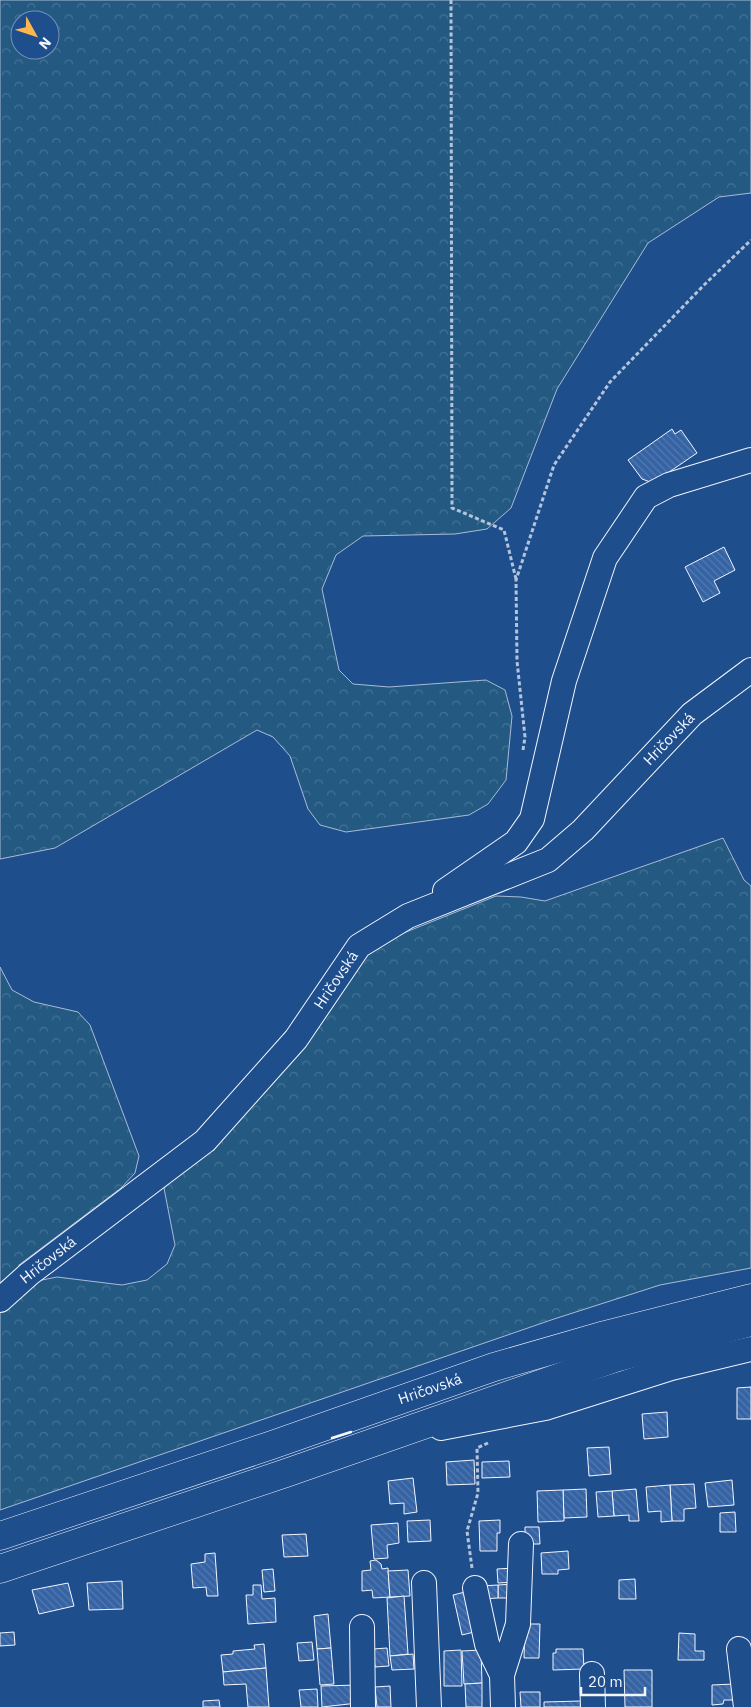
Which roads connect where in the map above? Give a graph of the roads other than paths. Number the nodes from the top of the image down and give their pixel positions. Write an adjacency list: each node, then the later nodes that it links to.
1 (751, 460): 3 (street)
2 (751, 670): 3 (street, Hričovská)
3 (408, 916): 5 (street, Hričovská)
4 (751, 1298): 9 (main road, Hričovská)
5 (0, 1300)
6 (751, 1322): 8 (main road, Hričovská)
7 (751, 1349): 8 (street, Hričovská)
8 (394, 1436): 11 (main road, Hričovská)
9 (0, 1536)
10 (521, 1544): 17 (street)
11 (0, 1569)
12 (424, 1583): 19 (street)
13 (475, 1588): 17 (street)
14 (362, 1627): 18 (street)
15 (739, 1649): 22 (street)
16 (592, 1674): 21 (street)
17 (502, 1675): 20 (street)
18 (363, 1707)
19 (429, 1707)
20 (503, 1707)
21 (593, 1707)
22 (746, 1707)

